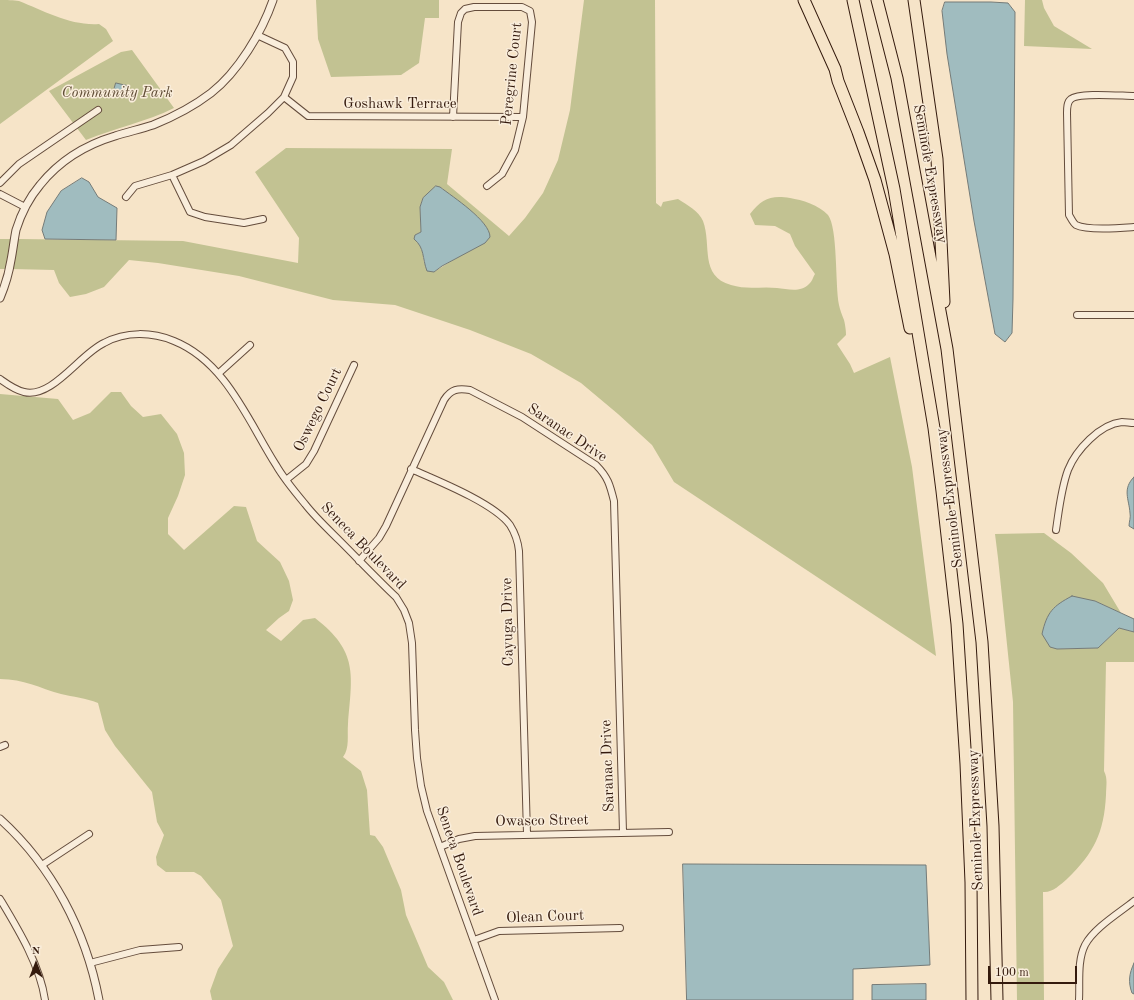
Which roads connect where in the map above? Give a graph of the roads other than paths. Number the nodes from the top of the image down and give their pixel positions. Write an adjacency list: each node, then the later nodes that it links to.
1 (273, 0): 7 (street)
2 (799, 0): 8 (highway)
3 (804, 0): 8 (highway)
4 (853, 0): 33 (highway, Seminole Expressway)
5 (877, 0): 26 (highway, Seminole Expressway)
6 (914, 0): 26 (highway)
7 (257, 35): 9 (street); 19 (street)
8 (838, 81): 33 (highway)
9 (284, 96): 12 (street, Goshawk Terrace); 14 (street)
10 (1134, 96): 21 (street)
11 (98, 110): 15 (street)
12 (453, 117): 13 (street, Goshawk Terrace); 13 (street, Peregrine Court)
13 (523, 118): 16 (street, Peregrine Court)
14 (172, 175): 18 (street); 20 (street)
15 (0, 183)
16 (487, 186)
17 (0, 194): 19 (street)
18 (126, 197)
19 (25, 207): 22 (street)
20 (263, 219)
21 (1134, 227)
22 (0, 298)
23 (1077, 315): 24 (street)
24 (1134, 315)
25 (250, 345): 28 (street)
26 (947, 349): 53 (highway, Seminole Expressway)
27 (354, 365): 32 (street, Oswego Court)
28 (218, 373): 29 (street, Seneca Boulevard); 32 (street, Seneca Boulevard)
29 (0, 379)
30 (1134, 423): 34 (street)
31 (411, 469): 35 (street, Saranac Drive); 37 (street, Saranac Drive); 40 (street, Cayuga Drive)
32 (286, 480): 35 (street, Seneca Boulevard)
33 (944, 513): 52 (highway, Seminole Expressway)
34 (1056, 530)
35 (359, 561): 41 (street, Seneca Boulevard)
36 (0, 819): 42 (street)
37 (623, 832): 38 (street, Owasco Street); 40 (street, Owasco Street)
38 (669, 832)
39 (89, 834): 42 (street)
40 (527, 834): 41 (street, Owasco Street)
41 (440, 847): 46 (street, Seneca Boulevard)
42 (42, 866): 48 (street)
43 (0, 898): 49 (street)
44 (1134, 901): 54 (street)
45 (620, 928): 46 (street, Olean Court)
46 (474, 940): 51 (street, Seneca Boulevard)
47 (179, 947): 48 (street)
48 (90, 963): 50 (street)
49 (45, 1000)
50 (98, 1000)
51 (495, 1000)
52 (972, 1000)
53 (997, 1000)
54 (1079, 1000)

